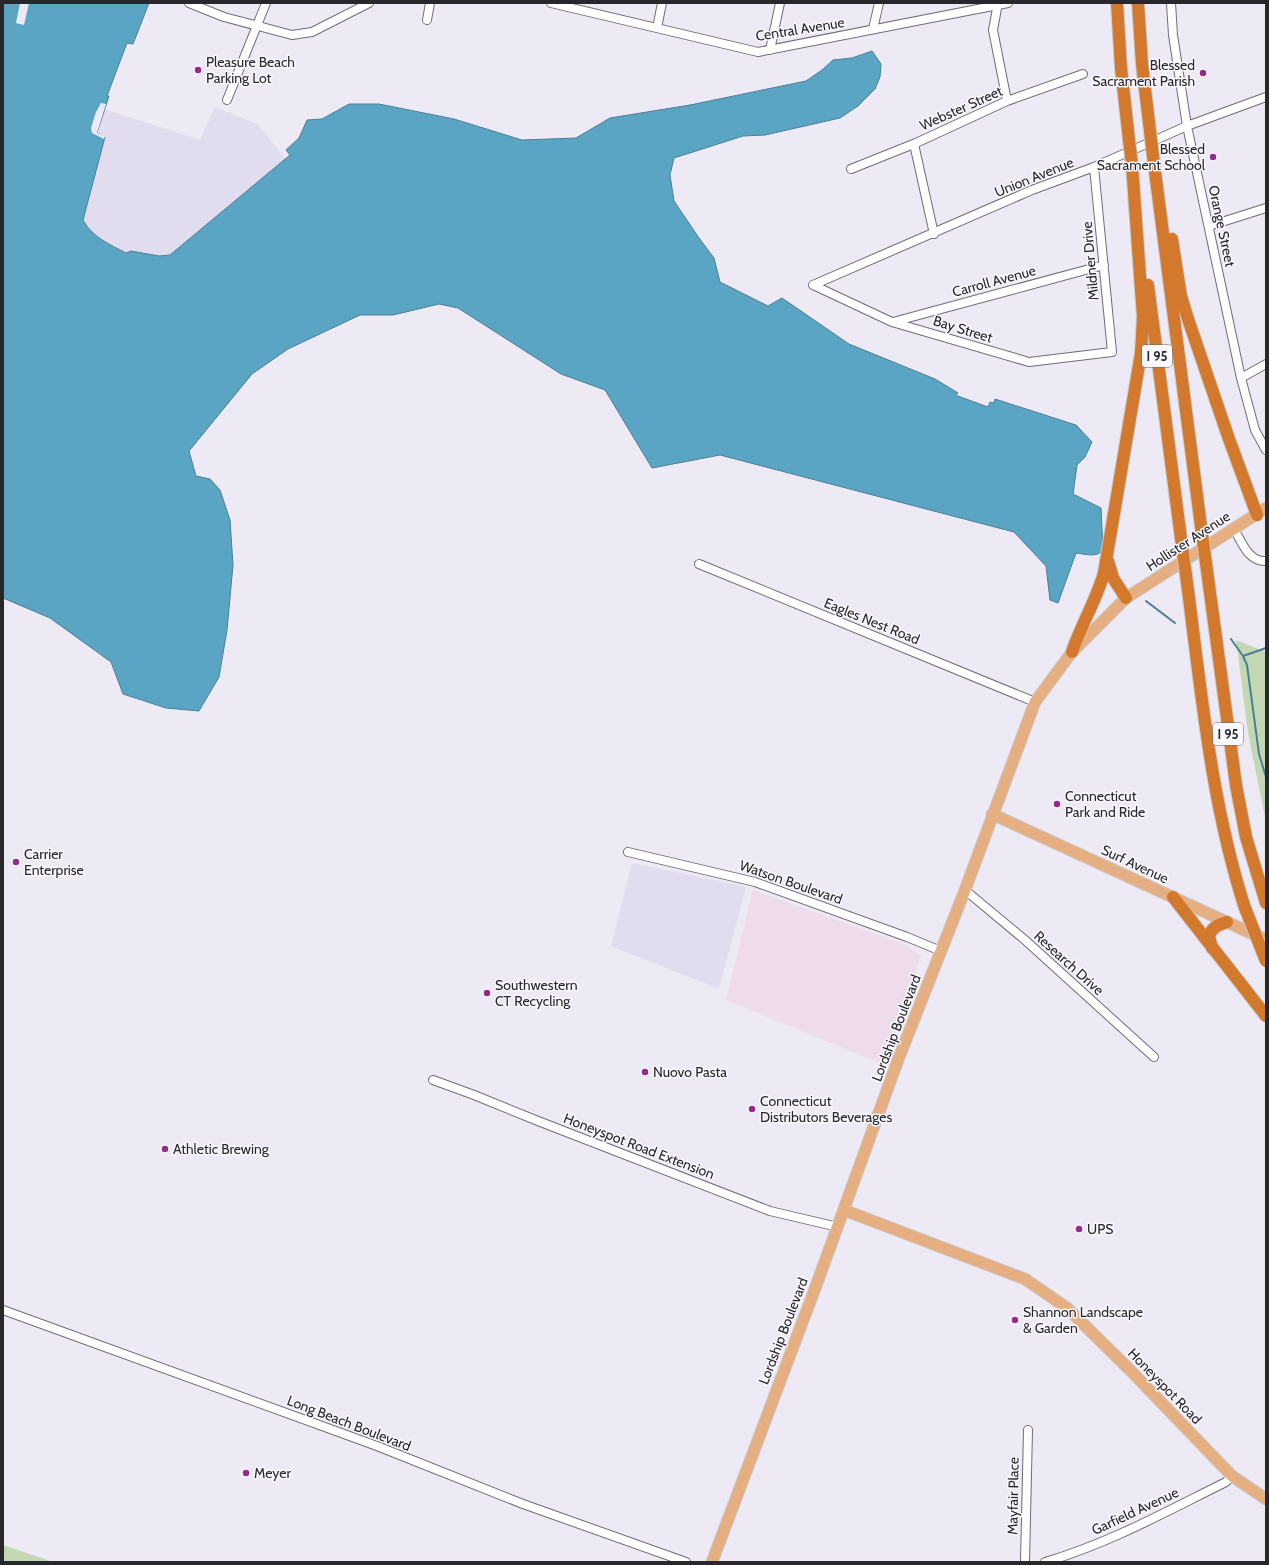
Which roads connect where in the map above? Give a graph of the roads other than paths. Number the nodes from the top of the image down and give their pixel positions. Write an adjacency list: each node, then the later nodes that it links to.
1 (189, 3): 16 (street)
2 (266, 3): 16 (street)
3 (369, 3): 16 (street)
4 (430, 3): 15 (street)
5 (551, 3): 14 (street, Central Avenue)
6 (662, 3): 17 (street)
7 (780, 3): 19 (street)
8 (879, 3): 18 (street)
9 (1008, 3): 11 (street, Central Avenue)
10 (1170, 3): 24 (street, Orange Street)
11 (998, 4): 18 (street, Central Avenue); 23 (street)
12 (1117, 4): 27 (highway, I 95, bridge)
13 (1138, 4): 26 (highway, I 95, bridge)
14 (585, 7): 17 (street, Central Avenue)
15 (427, 20)
16 (256, 25): 22 (street)
17 (657, 28): 19 (street, Central Avenue)
18 (873, 29): 19 (street, Central Avenue)
19 (770, 50)
20 (1082, 74): 23 (street, Webster Street)
21 (1266, 97): 24 (street, Union Avenue)
22 (227, 100)
23 (1007, 101): 25 (street, Webster Street)
24 (1187, 126): 28 (street, Union Avenue); 31 (street, Orange Street)
25 (914, 144): 29 (street, Webster Street); 32 (street)
26 (1153, 156): 40 (highway); 52 (highway, I 95, bridge)
27 (1132, 165): 42 (highway); 57 (highway, I 95, bridge)
28 (1094, 167): 32 (street, Union Avenue); 33 (street, Mildner Drive)
29 (851, 169)
30 (1266, 208): 31 (street)
31 (1209, 226): 38 (street, Orange Street)
32 (934, 234): 34 (street, Union Avenue)
33 (1104, 265): 35 (street, Carroll Avenue); 36 (street, Mildner Drive)
34 (814, 285): 35 (street, Bay Street)
35 (892, 322): 36 (street, Bay Street)
36 (1112, 352)
37 (1266, 364): 38 (street)
38 (1241, 378): 39 (street, Orange Street)
39 (1266, 450)
40 (1261, 512): 41 (main road, Hollister Avenue)
41 (1234, 529): 43 (street); 45 (main road, Hollister Avenue)
42 (1108, 556): 45 (highway); 46 (highway)
43 (1266, 561)
44 (699, 564): 47 (street, Eagles Nest Road)
45 (1126, 598): 46 (main road, Lordship Boulevard)
46 (1072, 652): 47 (main road, Lordship Boulevard)
47 (1035, 702): 48 (main road, Lordship Boulevard)
48 (992, 814): 50 (main road, Lordship Boulevard); 51 (main road, Surf Avenue)
49 (628, 852): 56 (street, Watson Boulevard)
50 (965, 890): 56 (main road, Lordship Boulevard); 59 (street, Research Drive)
51 (1173, 897): 53 (main road, Surf Avenue); 55 (highway)
52 (1266, 902)
53 (1227, 922): 54 (main road, Surf Avenue); 55 (highway)
54 (1266, 940)
55 (1213, 949): 58 (highway)
56 (941, 951): 61 (main road, Lordship Boulevard)
57 (1266, 962)
58 (1266, 1016)
59 (1154, 1057)
60 (433, 1080): 62 (street, Honeyspot Road Extension)
61 (844, 1210): 62 (main road, Lordship Boulevard); 65 (main road, Honeyspot Road)
62 (838, 1227): 68 (main road, Lordship Boulevard)
63 (3, 1310): 67 (street, Long Beach Boulevard)
64 (1028, 1430): 69 (street, Mayfair Place)
65 (1232, 1476): 66 (main road, Honeyspot Road); 70 (street, Garfield Avenue)
66 (1266, 1499)
67 (686, 1562)
68 (712, 1562)
69 (1025, 1562)
70 (1045, 1562)

